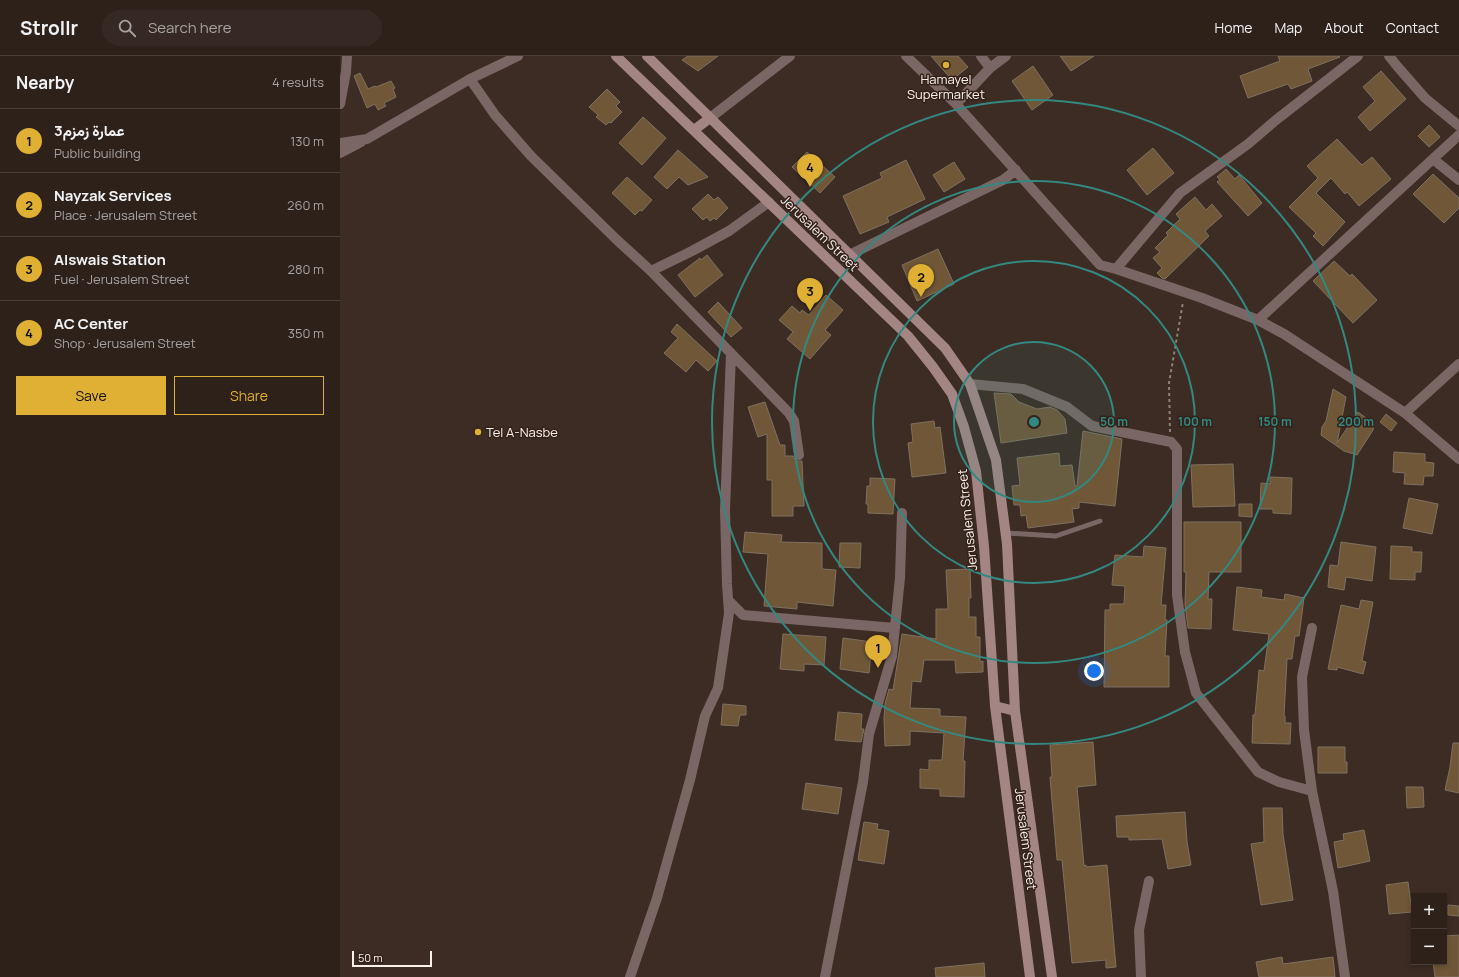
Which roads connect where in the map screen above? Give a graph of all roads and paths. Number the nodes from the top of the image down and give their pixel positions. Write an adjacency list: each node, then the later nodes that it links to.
1 (347, 56): 13 (street)
2 (518, 56): 12 (street)
3 (616, 56): 17 (main road, Jerusalem Street)
4 (647, 56): 15 (main road, Jerusalem Street)
5 (790, 56): 15 (street)
6 (906, 56): 14 (street)
7 (981, 56): 11 (street)
8 (1006, 56): 11 (street)
9 (1358, 56): 27 (street)
10 (1390, 56): 16 (street)
11 (990, 68): 14 (street)
12 (470, 80): 19 (street); 28 (street)
13 (340, 104)
14 (956, 104): 23 (street)
15 (710, 118): 17 (main road); 26 (main road, Jerusalem Street)
16 (1459, 126)
17 (694, 130): 25 (main road, Jerusalem Street)
18 (1459, 136): 22 (street)
19 (366, 139): 20 (street); 21 (street)
20 (340, 143)
21 (340, 154)
22 (1433, 159): 24 (street); 30 (street)
23 (1016, 170): 26 (street); 27 (street)
24 (1459, 180)
25 (769, 202): 28 (street); 45 (main road, Jerusalem Street)
26 (849, 255): 33 (main road, Jerusalem Street)
27 (1116, 269): 29 (street)
28 (651, 271): 31 (street)
29 (1185, 292): 30 (street); 35 (path)
30 (1258, 320): 34 (street)
31 (731, 353): 37 (street); 42 (street)
32 (1459, 364): 34 (street)
33 (970, 384): 35 (street); 41 (main road, Jerusalem Street)
34 (1405, 413): 36 (street)
35 (1170, 442): 47 (street)
36 (1454, 449): 38 (street)
37 (799, 455)
38 (1459, 460)
39 (902, 513): 43 (street)
40 (1100, 521): 41 (lane)
41 (1006, 533): 46 (main road, Jerusalem Street)
42 (728, 600): 43 (street); 49 (street)
43 (895, 628): 50 (street)
44 (1312, 628): 47 (street)
45 (995, 706): 46 (main road); 51 (main road, Jerusalem Street)
46 (1015, 710): 52 (main road, Jerusalem Street)
47 (1312, 791): 54 (street)
48 (1149, 881): 53 (street)
49 (630, 977)
50 (825, 977)
51 (1030, 977)
52 (1052, 977)
53 (1141, 977)
54 (1345, 977)

